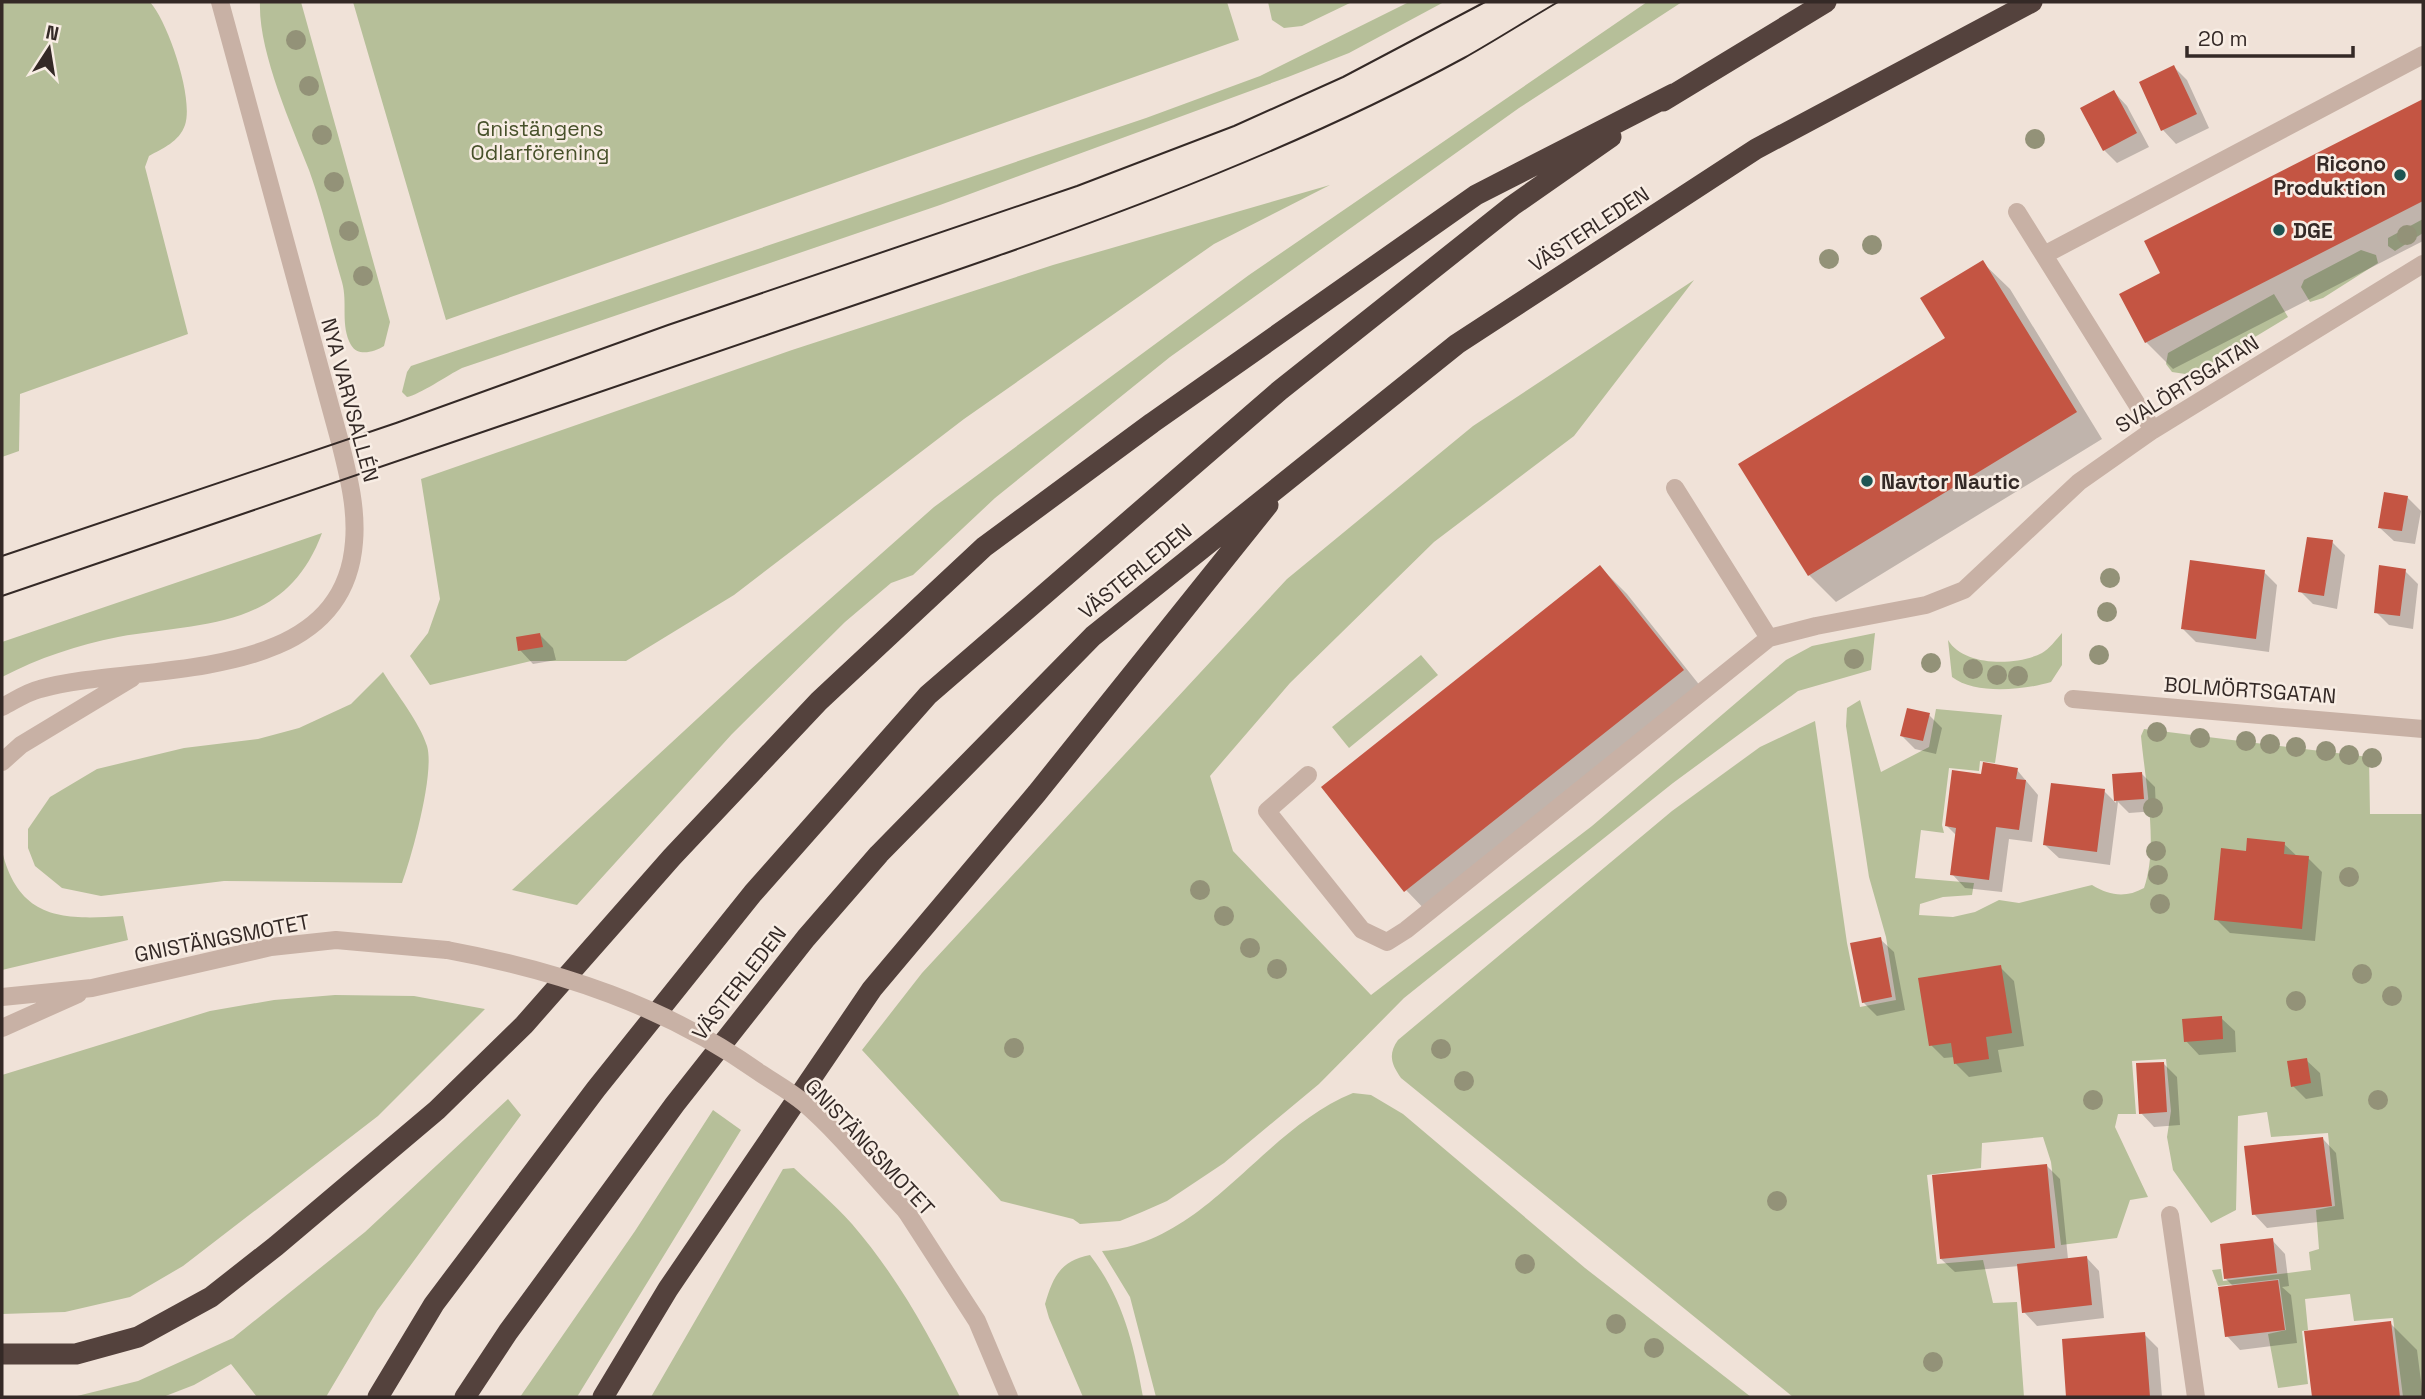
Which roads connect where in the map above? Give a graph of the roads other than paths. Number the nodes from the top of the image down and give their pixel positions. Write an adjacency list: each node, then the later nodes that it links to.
1 (220, 2): 13 (street, NYA VARVSALLÉN)
2 (1826, 2): 5 (highway, VÄSTERLEDEN)
3 (2032, 2): 10 (highway, VÄSTERLEDEN)
4 (2423, 54): 7 (street)
5 (1673, 94): 23 (highway); 24 (highway, VÄSTERLEDEN)
6 (2017, 212): 7 (street)
7 (2044, 255): 9 (street)
8 (2423, 264): 9 (street, SVALÖRTSGATAN)
9 (2153, 430): 12 (street, SVALÖRTSGATAN)
10 (1296, 471): 25 (highway, VÄSTERLEDEN); 26 (highway)
11 (1675, 488): 12 (street)
12 (1769, 638): 18 (street)
13 (138, 674): 15 (street, NYA VARVSALLÉN); 17 (street, NYA VARVSALLÉN)
14 (2073, 699): 16 (street, BOLMÖRTSGATAN)
15 (2, 707)
16 (2423, 729)
17 (2, 762)
18 (1308, 775)
19 (92, 988): 20 (street, GNISTÄNGSMOTET); 21 (street, GNISTÄNGSMOTET); 27 (street, GNISTÄNGSMOTET, bridge)
20 (2, 997)
21 (2, 1028)
22 (2170, 1214): 28 (street)
23 (2, 1354)
24 (378, 1397)
25 (465, 1397)
26 (603, 1397)
27 (1009, 1397)
28 (2196, 1397)

